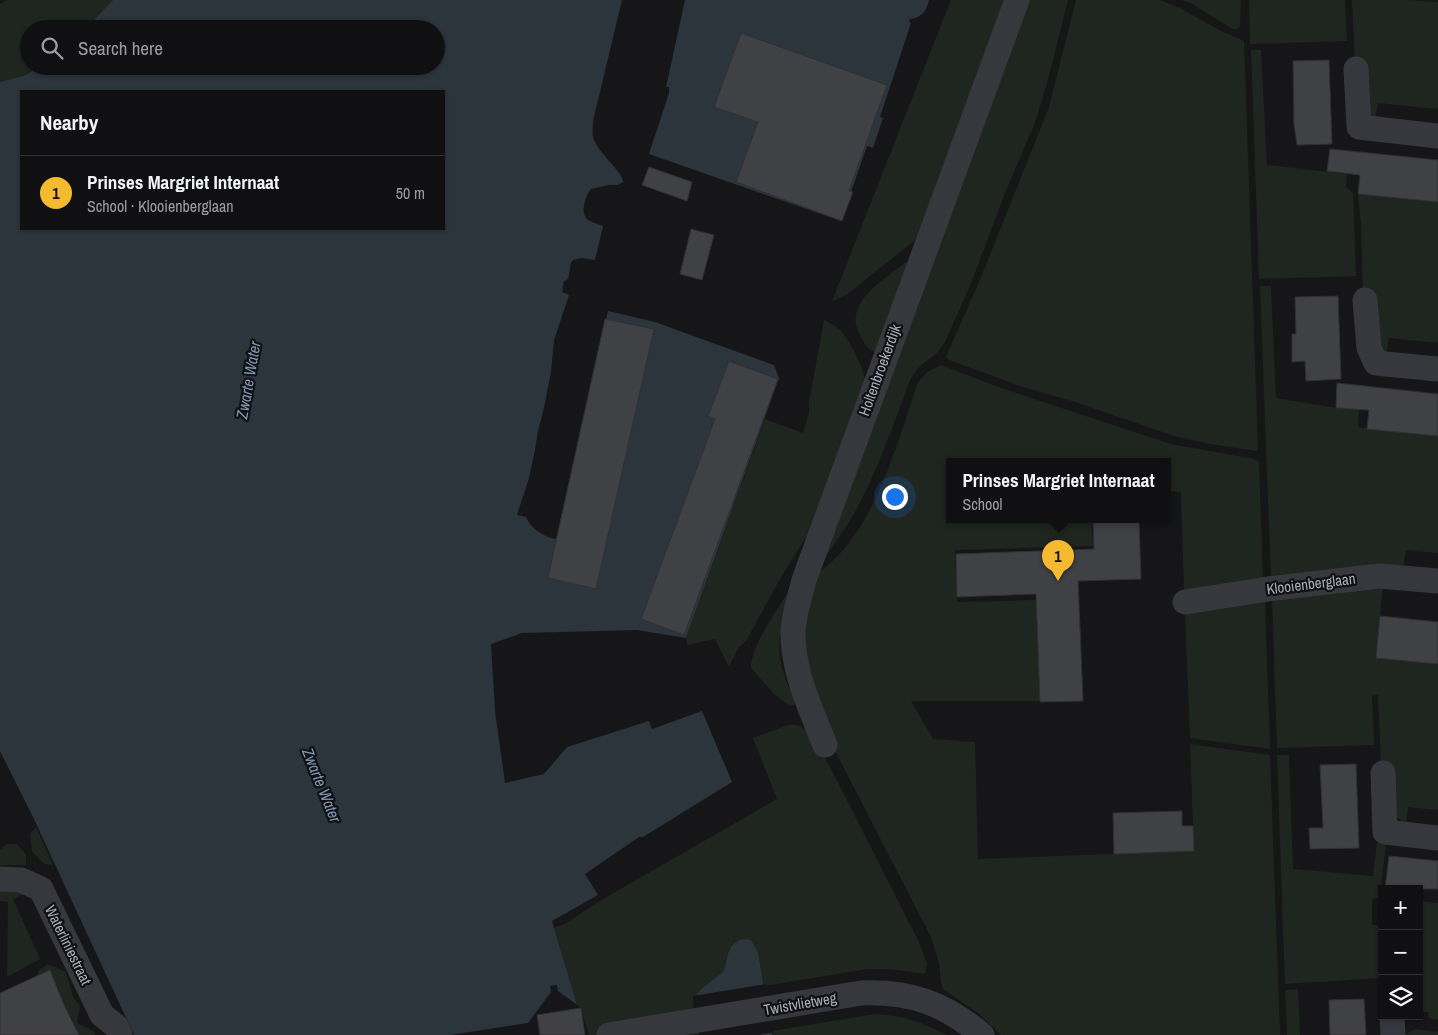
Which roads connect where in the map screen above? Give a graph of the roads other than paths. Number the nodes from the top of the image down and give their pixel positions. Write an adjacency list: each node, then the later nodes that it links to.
1 (1017, 0): 8 (street, Holtenbroekerdijk)
2 (1356, 68): 3 (street)
3 (1438, 136)
4 (1366, 300): 5 (street)
5 (1438, 369)
6 (1438, 581): 7 (street, Klooienberglaan)
7 (1185, 602)
8 (825, 745)
9 (1383, 773): 10 (street)
10 (1438, 838)
11 (0, 879): 13 (street, Waterliniestraat)
12 (1392, 1020): 16 (street)
13 (120, 1035)
14 (609, 1035): 15 (street, Twistvlietweg)
15 (982, 1035)
16 (1393, 1035)

